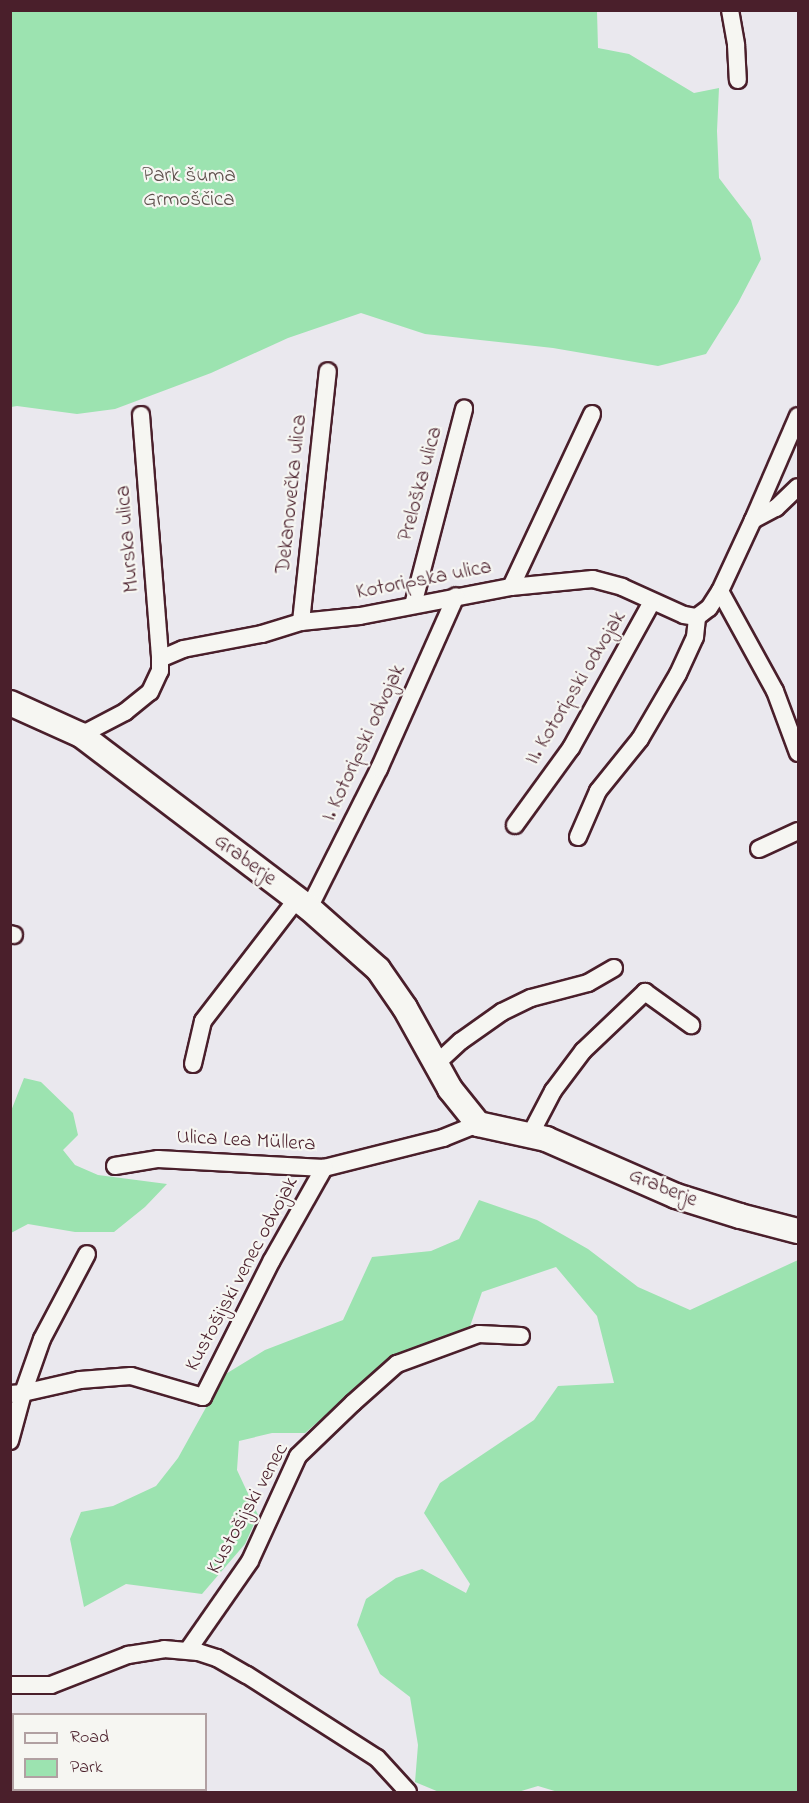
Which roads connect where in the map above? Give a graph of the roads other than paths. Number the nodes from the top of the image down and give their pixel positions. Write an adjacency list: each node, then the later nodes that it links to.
1 (730, 10): 2 (street)
2 (738, 80)
3 (328, 371): 16 (street, Dekanovečka ulica)
4 (464, 409): 14 (street, Preloška ulica)
5 (591, 414): 10 (street)
6 (141, 415): 17 (street, Murska ulica)
7 (798, 416): 9 (street)
8 (798, 487): 9 (street)
9 (753, 520): 11 (street)
10 (511, 587): 12 (street, Kotoripska ulica); 13 (street, Kotoripska ulica)
11 (720, 591): 15 (street); 20 (street)
12 (456, 596): 14 (street, Kotoripska ulica); 25 (street, I. Kotoripski odvojak)
13 (652, 602): 15 (street, Kotoripska ulica); 21 (street, II. Kotoripski odvojak)
14 (413, 605): 16 (street, Kotoripska ulica)
15 (697, 617): 23 (street)
16 (301, 622): 17 (street, Kotoripska ulica)
17 (160, 659): 19 (street)
18 (10, 703): 19 (street, Graberje)
19 (81, 735): 25 (street, Graberje)
20 (798, 753)
21 (515, 825)
22 (798, 831): 24 (street)
23 (578, 837)
24 (759, 849)
25 (303, 904): 28 (street, I. Kotoripski odvojak); 29 (street, Graberje)
26 (614, 968): 29 (street)
27 (691, 1025): 31 (street)
28 (193, 1064)
29 (435, 1065): 30 (street, Graberje)
30 (478, 1124): 31 (street, Graberje); 33 (street, Ulica Lea Müllera)
31 (530, 1135): 34 (street, Graberje)
32 (115, 1166): 33 (street, Ulica Lea Müllera)
33 (324, 1168): 37 (street, Kustošijski venec odvojak)
34 (798, 1231)
35 (87, 1254): 37 (street)
36 (520, 1336): 39 (street, Kustošijski venec)
37 (17, 1394): 38 (street)
38 (10, 1441)
39 (188, 1650): 40 (street); 41 (street)
40 (10, 1686)
41 (408, 1792)

